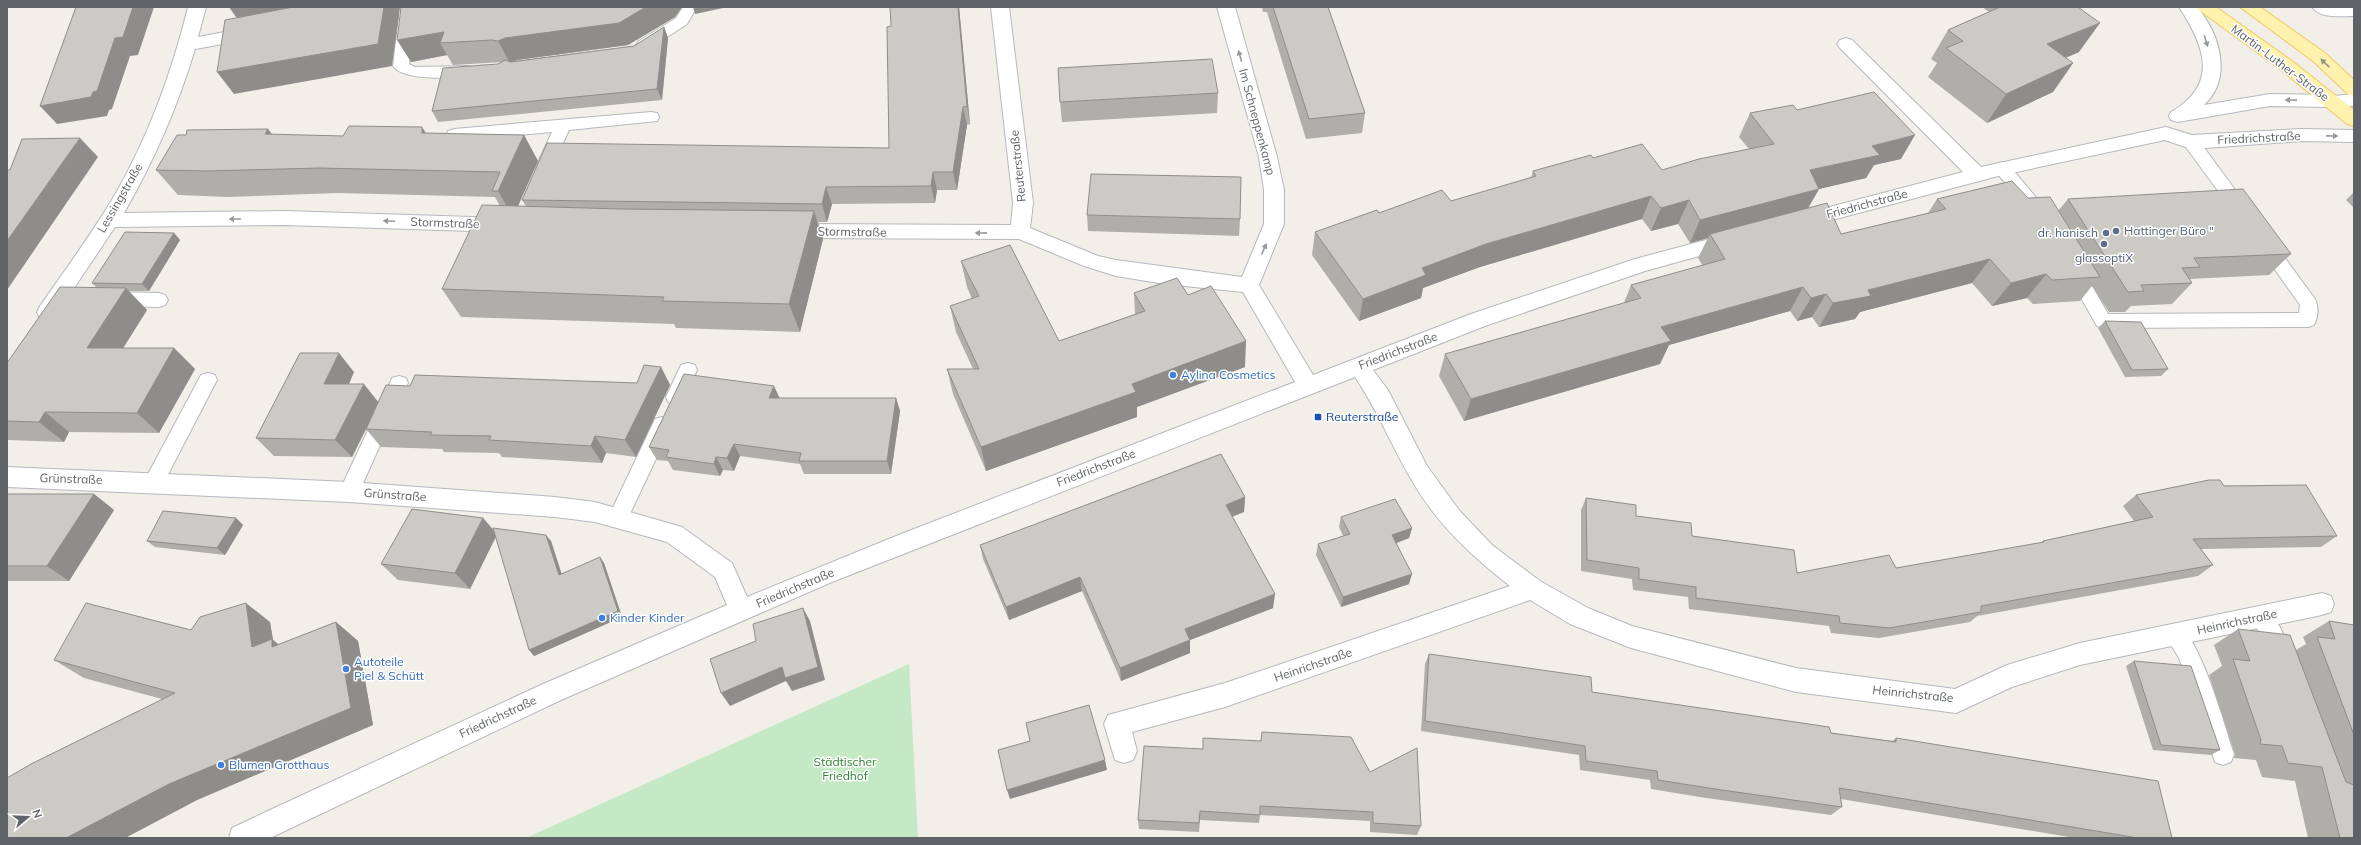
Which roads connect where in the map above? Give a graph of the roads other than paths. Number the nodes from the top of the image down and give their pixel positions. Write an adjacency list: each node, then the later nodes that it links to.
1 (197, 7): 12 (street, Lessingstraße)
2 (407, 7): 15 (lane)
3 (690, 7): 14 (lane)
4 (1000, 7): 34 (street, Reuterstraße)
5 (1226, 7): 38 (street, Im Schneppenkamp, one-way to 5)
6 (2188, 7): 19 (street, one-way to 19)
7 (2204, 7): 18 (main road, Martin-Luther-Straße)
8 (2249, 7): 16 (main road, Martin-Luther-Straße, one-way to 8)
9 (2320, 7): 10 (street)
10 (2354, 11)
11 (271, 29): 12 (street)
12 (189, 44): 30 (street, Lessingstraße)
13 (1846, 44): 28 (street)
14 (633, 50)
15 (481, 70)
16 (2354, 90)
17 (2354, 100): 18 (street)
18 (2330, 101): 19 (street, one-way to 19); 21 (main road, Martin-Luther-Straße)
19 (2178, 116): 23 (street)
20 (651, 117): 22 (lane)
21 (2354, 120)
22 (563, 124): 24 (lane); 29 (lane)
23 (2166, 133): 26 (street, Friedrichstraße); 27 (street, Friedrichstraße)
24 (454, 134)
25 (2354, 136): 26 (street, Friedrichstraße, one-way to 25)
26 (2191, 142): 37 (lane)
27 (2002, 168): 28 (street, Friedrichstraße); 35 (lane)
28 (1978, 174): 32 (street, Friedrichstraße)
29 (538, 182)
30 (109, 220): 31 (street, Stormstraße, one-way to 30); 39 (street, Lessingstraße)
31 (519, 225)
32 (1786, 225)
33 (770, 231): 34 (street, Stormstraße, one-way to 33)
34 (1020, 232): 38 (street)
35 (2050, 232)
36 (1748, 236): 42 (street, Friedrichstraße)
37 (2066, 258)
38 (1249, 285): 46 (street)
39 (56, 298): 40 (lane); 41 (street, Lessingstraße)
40 (159, 300)
41 (36, 328)
42 (1359, 366): 46 (street, Friedrichstraße); 51 (street, Heinrichstraße)
43 (688, 370): 50 (lane)
44 (208, 380): 48 (lane)
45 (399, 383): 49 (lane)
46 (1308, 385): 53 (street, Friedrichstraße)
47 (7, 477): 48 (street, Grünstraße)
48 (154, 482): 49 (street, Grünstraße)
49 (349, 492): 50 (street, Grünstraße)
50 (618, 518): 53 (street, Grünstraße)
51 (1532, 589): 55 (street, Heinrichstraße); 57 (street, Heinrichstraße)
52 (2322, 604): 54 (street, Heinrichstraße)
53 (741, 610): 59 (street, Friedrichstraße)
54 (2261, 618): 55 (street, Heinrichstraße); 56 (lane)
55 (2176, 635): 58 (lane)
56 (2288, 677)
57 (1124, 750)
58 (2223, 754)
59 (242, 838)

